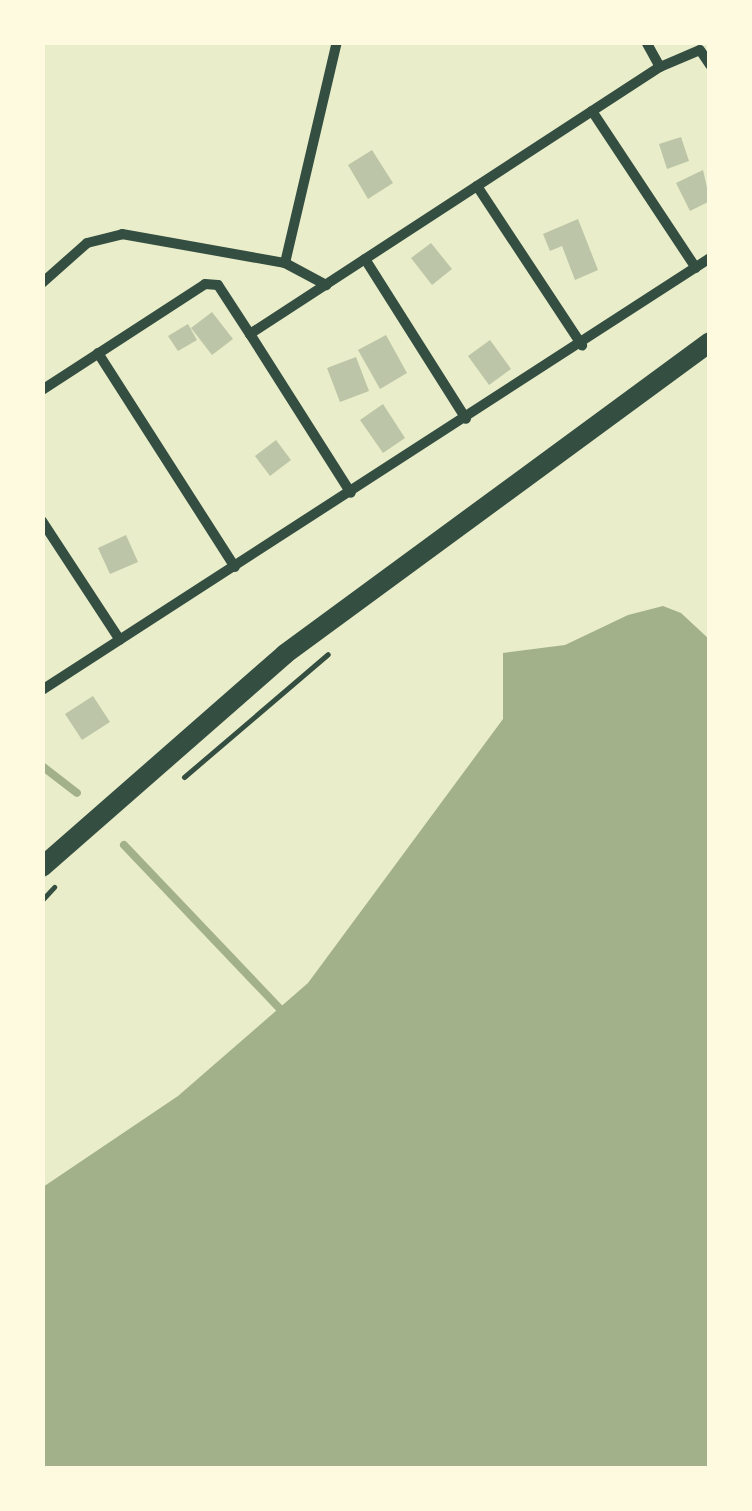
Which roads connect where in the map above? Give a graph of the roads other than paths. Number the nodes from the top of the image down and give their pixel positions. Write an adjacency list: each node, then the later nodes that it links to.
1 (337, 42): 9 (street)
2 (646, 42): 4 (street)
3 (710, 65): 4 (street)
4 (660, 67): 5 (street)
5 (592, 111): 6 (street); 10 (street)
6 (478, 186): 8 (street); 15 (street)
7 (710, 258): 10 (street)
8 (365, 259): 12 (street); 18 (street)
9 (285, 263): 11 (street); 12 (street)
10 (696, 268): 15 (street)
11 (42, 282)
12 (326, 284): 13 (street)
13 (250, 334): 16 (street); 19 (street)
14 (710, 342): 24 (main road)
15 (582, 345): 18 (street)
16 (98, 353): 17 (street); 21 (street)
17 (42, 390)
18 (466, 419): 19 (street)
19 (351, 493): 21 (street)
20 (42, 521): 22 (street)
21 (235, 567): 22 (street)
22 (120, 640): 23 (street)
23 (42, 690)
24 (42, 867)

